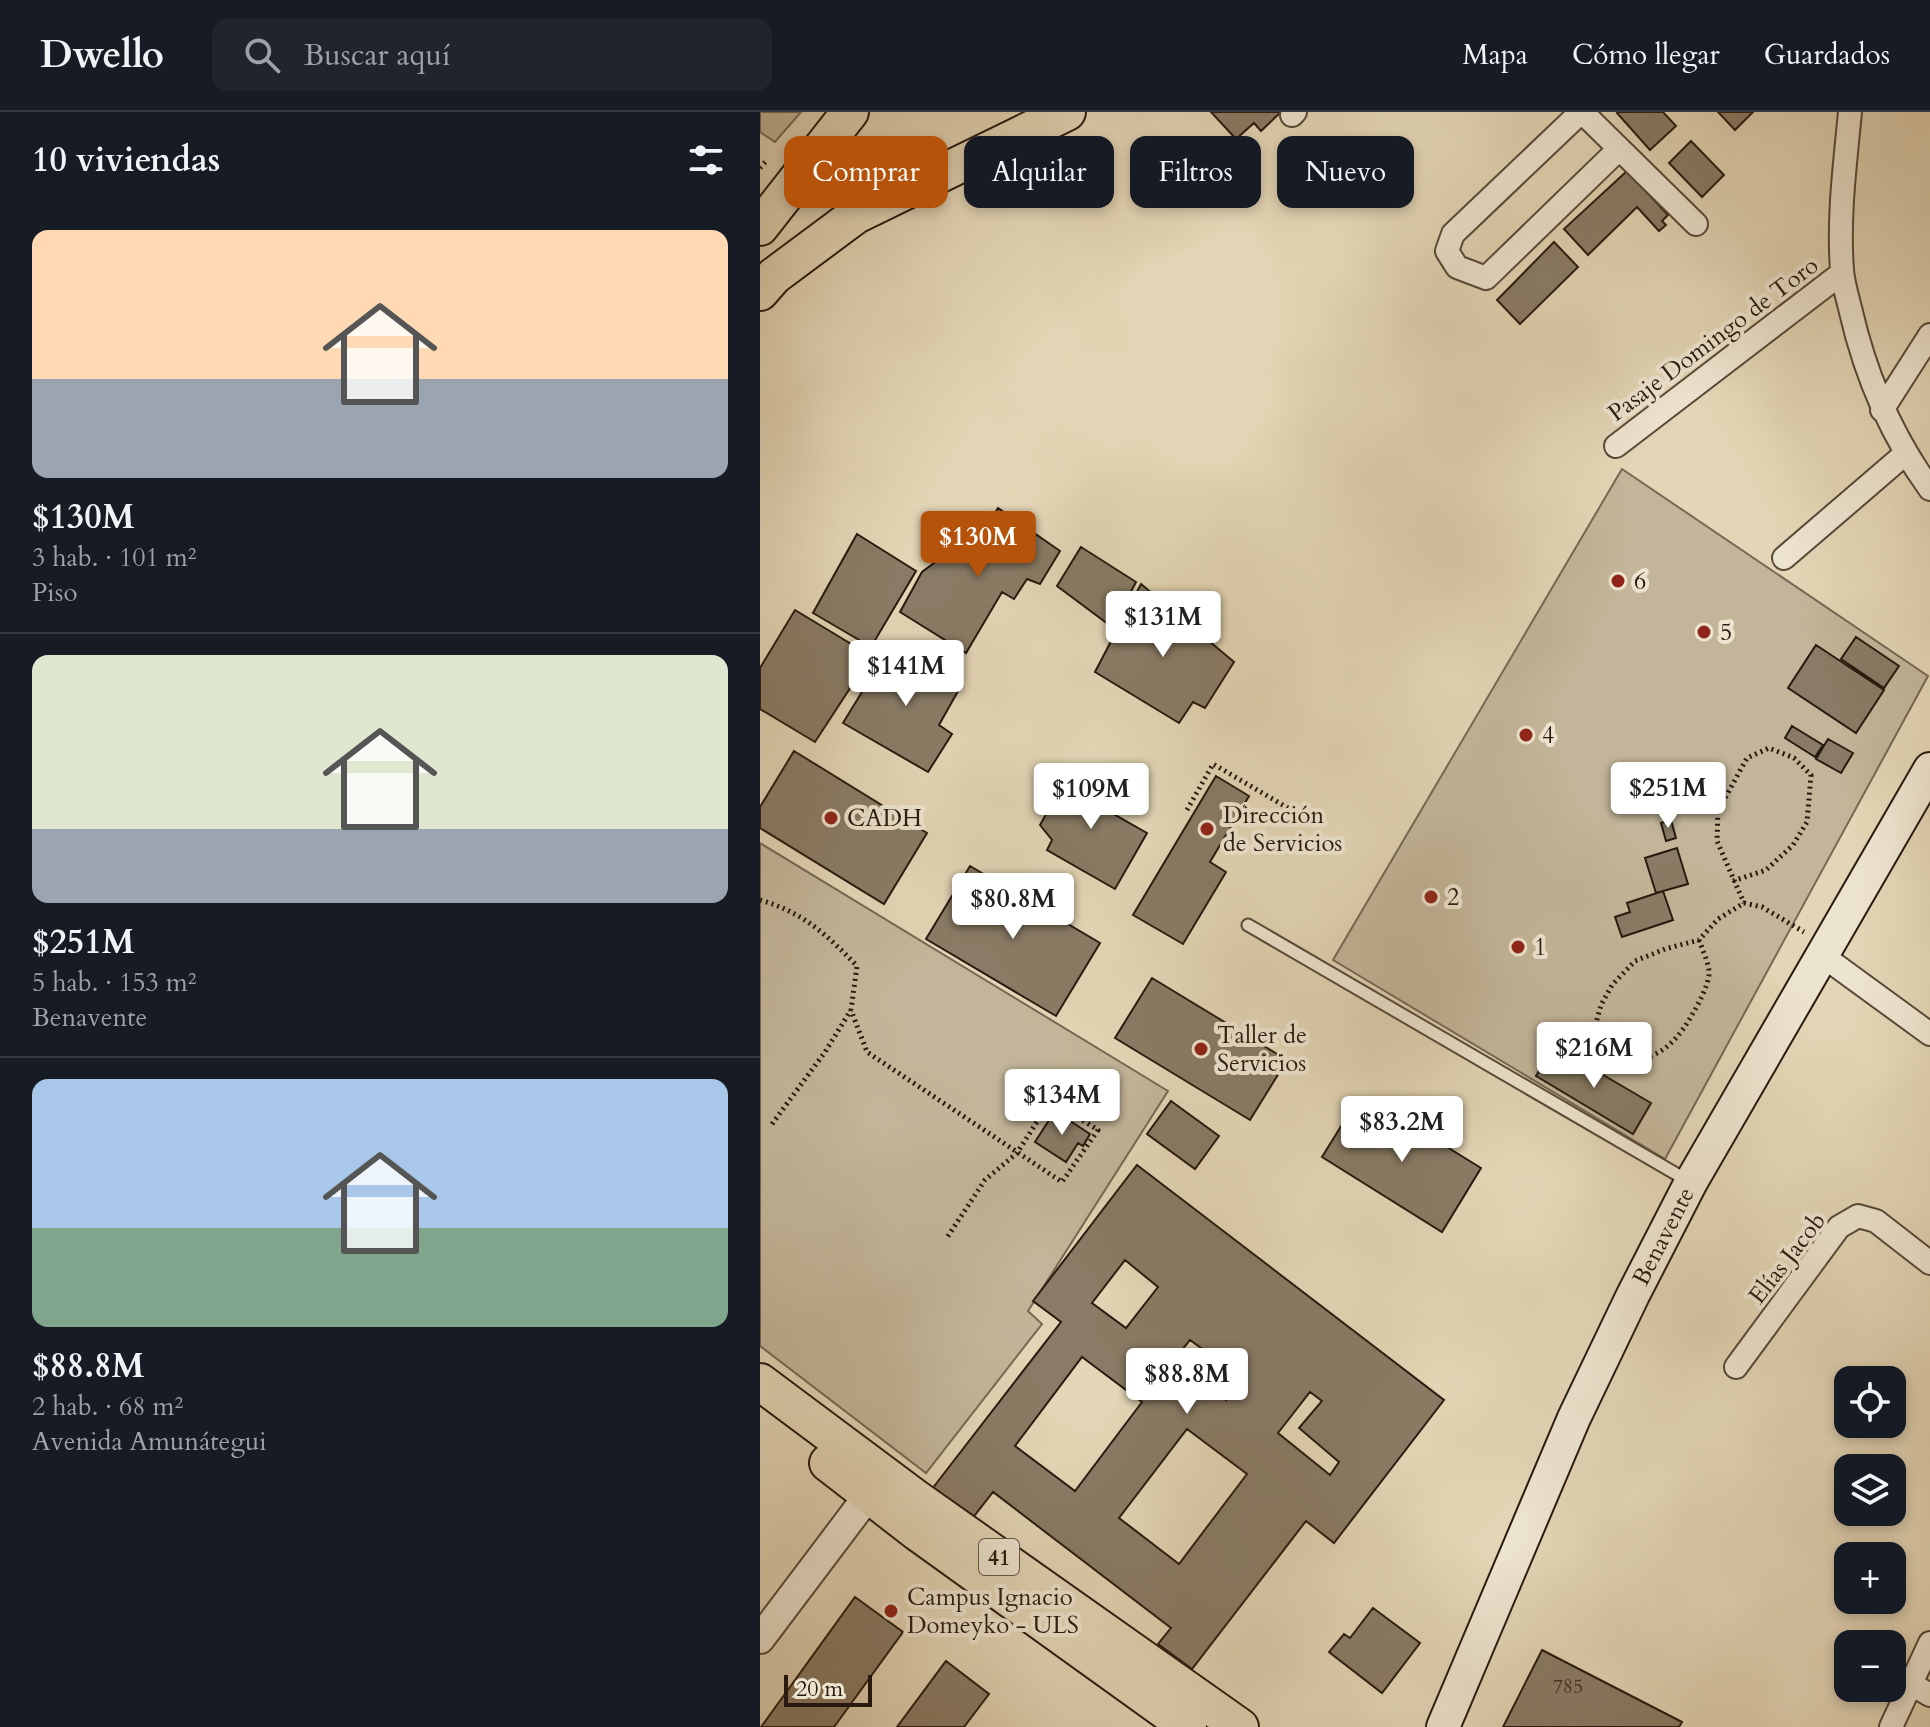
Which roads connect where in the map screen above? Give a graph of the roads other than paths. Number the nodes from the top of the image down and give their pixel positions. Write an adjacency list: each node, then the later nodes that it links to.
1 (850, 112): 7 (main road)
2 (1067, 112): 9 (main road)
3 (1582, 112): 5 (street); 5 (street)
4 (1850, 112): 8 (street)
5 (1619, 149): 6 (street)
6 (1696, 224)
7 (760, 227)
8 (1842, 273): 11 (street); 12 (street, Pasaje Domingo de Toro)
9 (760, 292)
10 (1930, 335): 11 (street)
11 (1882, 410): 13 (street)
12 (1616, 446)
13 (1905, 454): 14 (street); 15 (street)
14 (1930, 489)
15 (1784, 558)
16 (1930, 769): 18 (main road, Benavente)
17 (1248, 925): 20 (lane)
18 (1826, 952): 19 (street); 20 (main road, Benavente)
19 (1930, 1034)
20 (1691, 1182): 31 (main road, Benavente)
21 (1930, 1263): 22 (street, Elías Jacob)
22 (1736, 1367)
23 (760, 1382): 25 (main road, 41)
24 (760, 1411): 25 (main road, 41)
25 (876, 1485): 26 (street); 29 (main road, 41); 30 (main road, 41)
26 (760, 1639)
27 (1930, 1643): 28 (street)
28 (1921, 1689): 32 (street)
29 (1188, 1727)
30 (1240, 1727)
31 (1443, 1727)
32 (1891, 1727)

